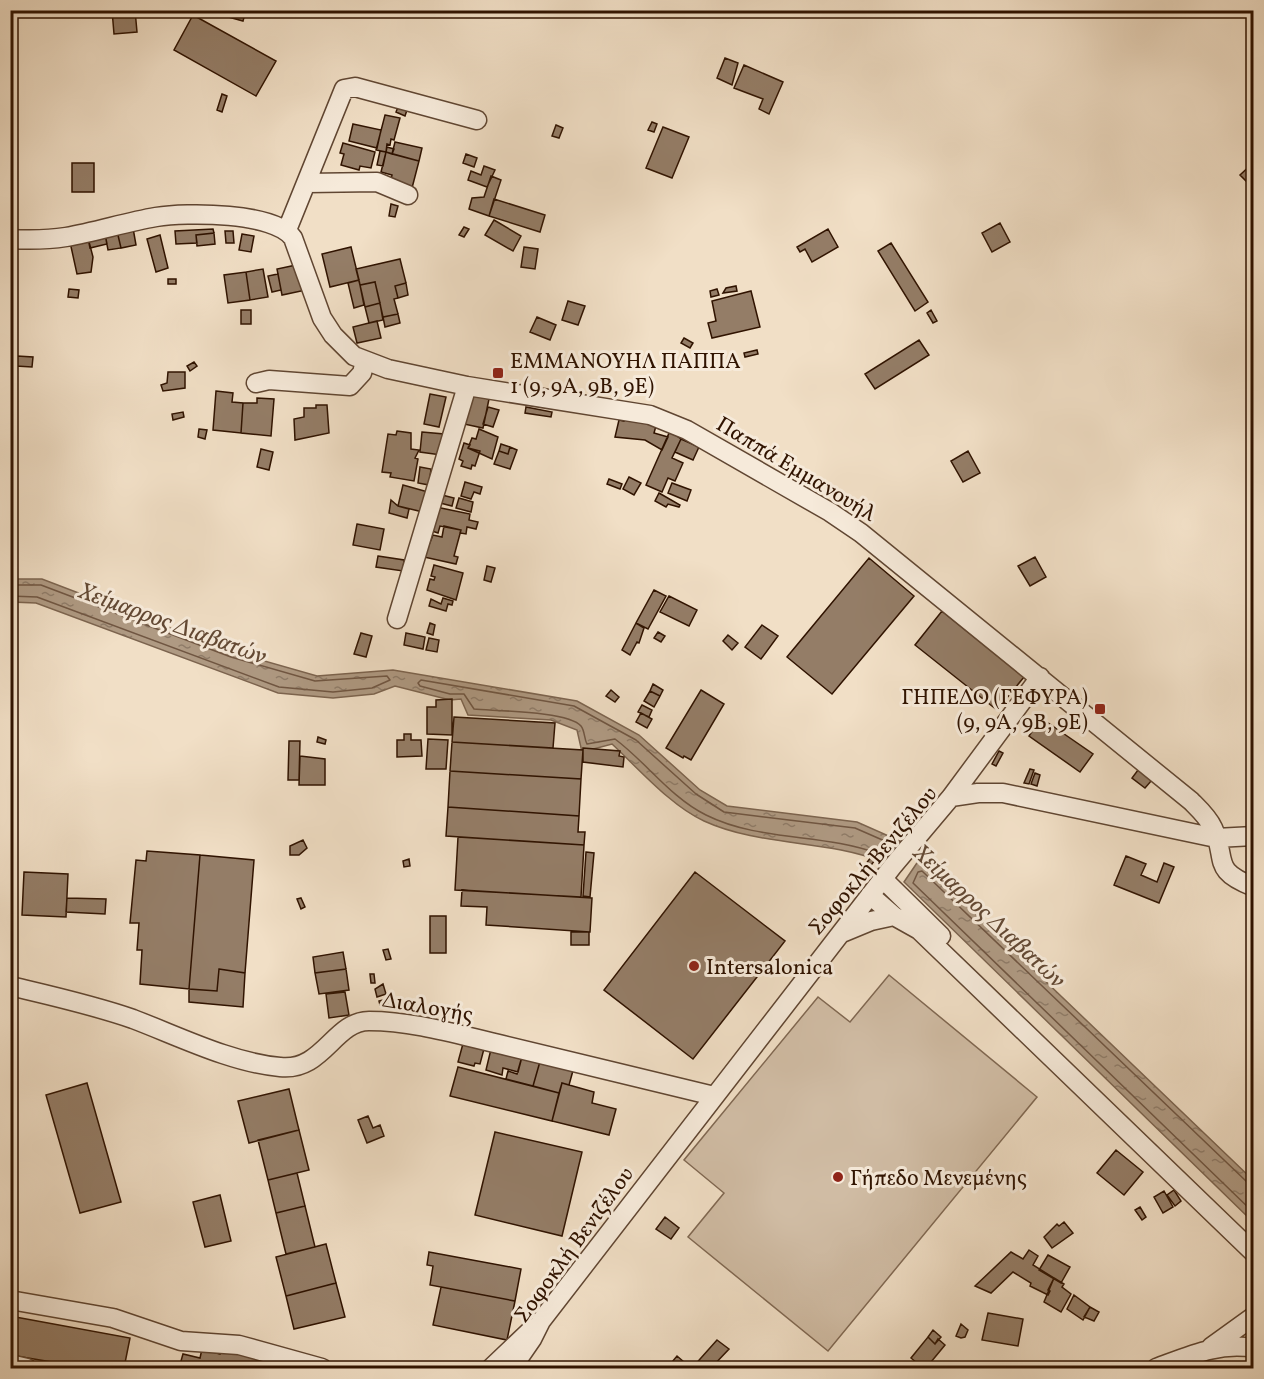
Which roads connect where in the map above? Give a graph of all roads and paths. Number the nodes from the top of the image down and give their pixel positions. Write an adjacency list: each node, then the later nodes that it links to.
1 (477, 120): 2 (street)
2 (307, 183): 3 (street); 4 (street)
3 (408, 195)
4 (287, 230): 5 (street); 6 (street, Παππά Εμμανουήλ)
5 (10, 239)
6 (366, 361): 7 (street); 8 (street, Παππά Εμμανουήλ)
7 (256, 383)
8 (467, 386): 9 (street); 10 (street, Παππά Εμμανουήλ)
9 (397, 619)
10 (1040, 677): 11 (street); 13 (street, Παππά Εμμανουήλ)
11 (951, 797): 13 (street, Σοφοκλή Βενιζέλου); 14 (street, Σοφοκλή Βενιζέλου)
12 (1254, 836): 13 (street, Σοφοκλή Βενιζέλου)
13 (1216, 838): 15 (street, Παππά Εμμανουήλ)
14 (887, 873): 16 (street, Σοφοκλή Βενιζέλου); 21 (street)
15 (1254, 887)
16 (870, 895): 17 (street); 18 (street, Σοφοκλή Βενιζέλου)
17 (894, 916): 18 (street); 22 (street)
18 (840, 934): 20 (street, Σοφοκλή Βενιζέλου)
19 (10, 986): 20 (street, Διαλογής)
20 (714, 1096): 25 (street, Σοφοκλή Βενιζέλου)
21 (1254, 1237)
22 (1254, 1253)
23 (10, 1300): 30 (street)
24 (1254, 1316): 26 (street)
25 (541, 1321): 31 (street); 32 (street, Σοφοκλή Βενιζέλου)
26 (1209, 1348): 27 (street); 33 (street)
27 (1254, 1348)
28 (10, 1364): 29 (street)
29 (27, 1368)
30 (322, 1368)
31 (491, 1368)
32 (512, 1368)
33 (1156, 1368)

